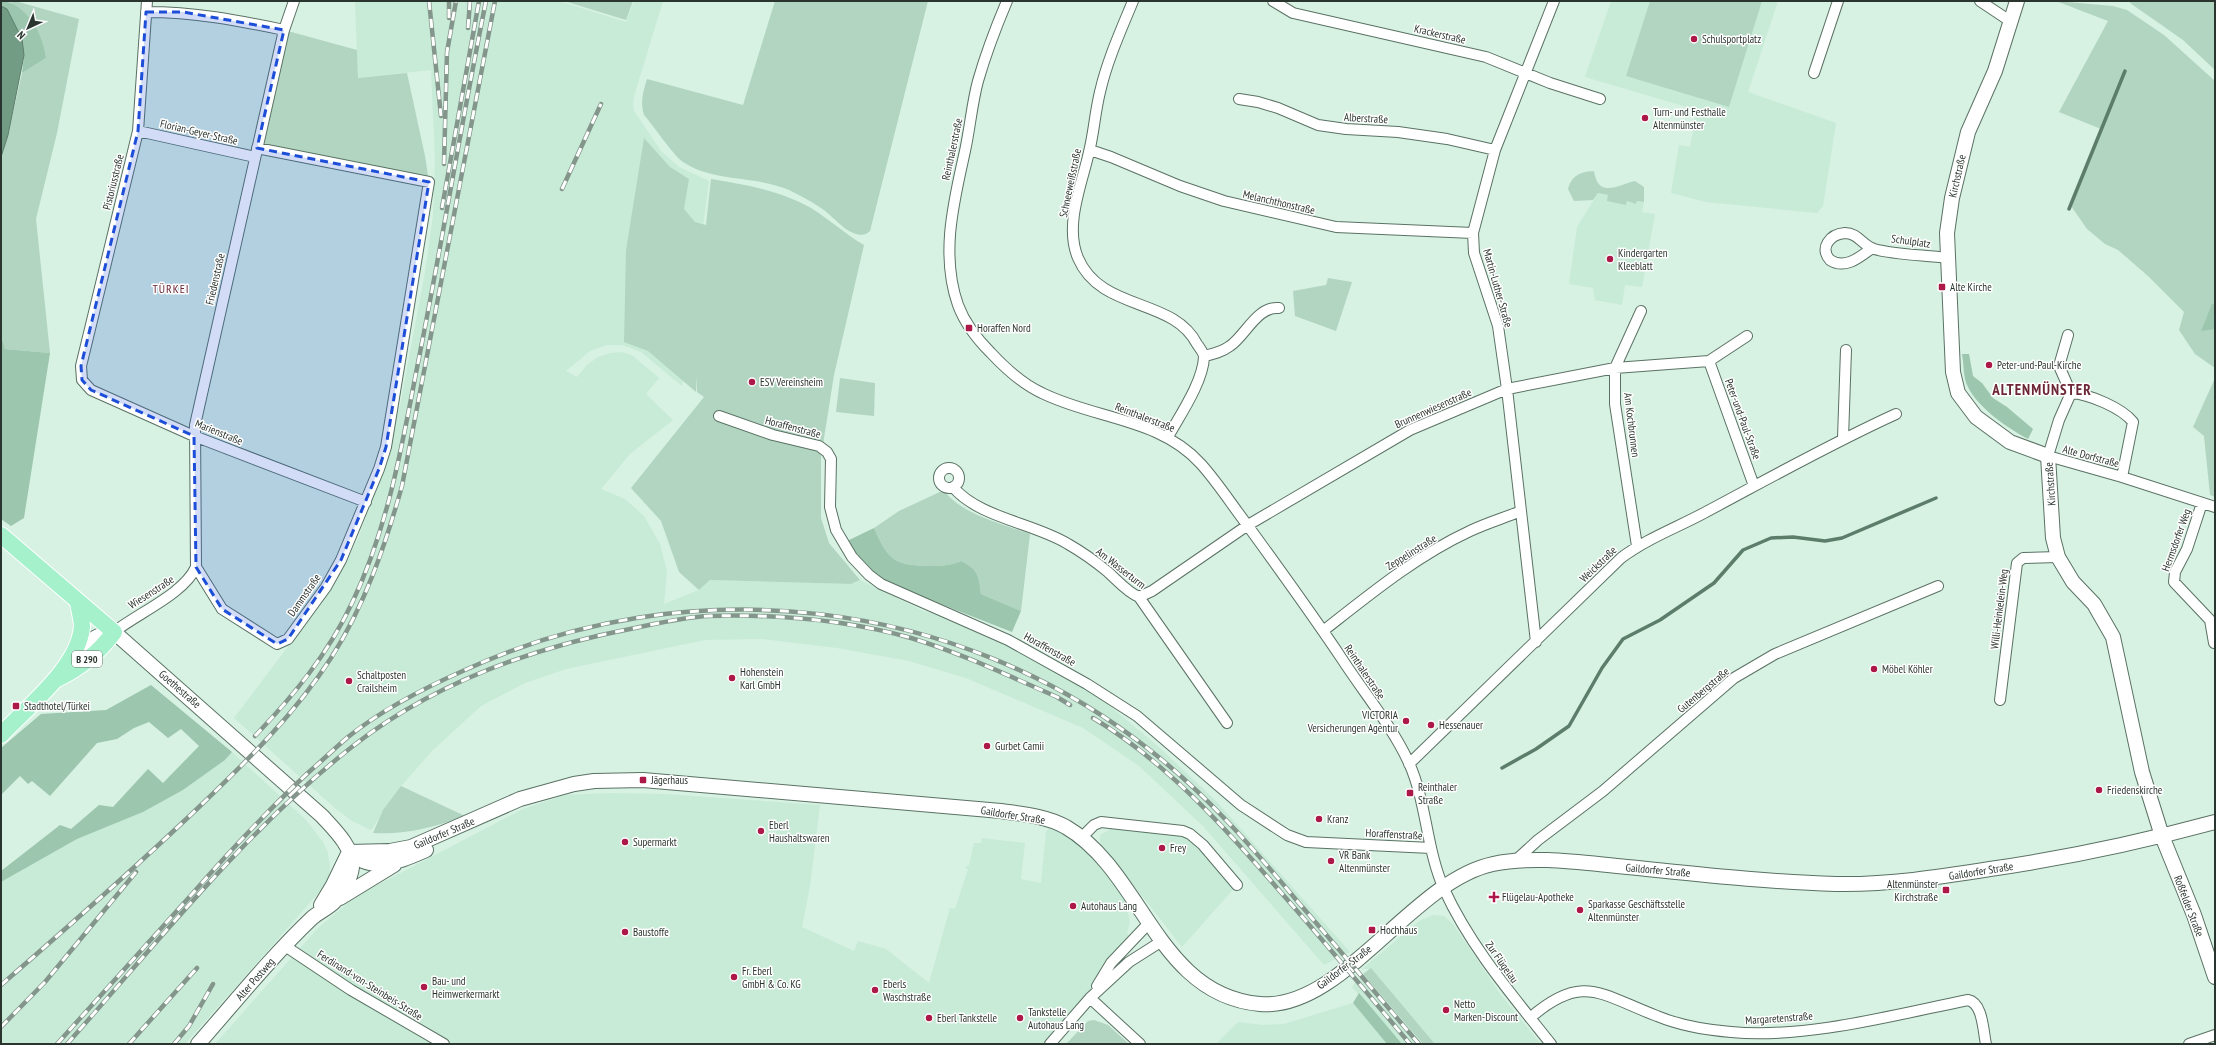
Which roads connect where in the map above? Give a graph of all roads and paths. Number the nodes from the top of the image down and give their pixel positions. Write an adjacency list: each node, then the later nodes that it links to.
1 (147, 1): 10 (street, Pistoriusstraße)
2 (294, 1): 12 (street, Friedenstraße)
3 (1007, 1): 38 (street, Reinthalerstraße)
4 (1133, 1): 18 (street, Schneeweißstraße)
5 (1273, 1): 13 (street, Krackerstraße)
6 (1554, 1): 13 (street, Martin-Luther-Straße)
7 (1838, 1): 14 (street)
8 (1980, 1): 11 (street)
9 (2017, 1): 11 (main road, Kirchstraße)
10 (146, 12): 12 (street); 17 (street, Pistoriusstraße)
11 (2010, 22): 23 (main road, Kirchstraße)
12 (284, 30): 20 (street, Friedenstraße)
13 (1526, 73): 16 (street, Krackerstraße); 19 (street, Martin-Luther-Straße)
14 (1814, 74)
15 (1239, 99): 19 (street, Alberstraße)
16 (1600, 99)
17 (138, 130): 20 (street, Florian-Geyer-Straße); 31 (street, Pistoriusstraße)
18 (1090, 150): 21 (street, Melanchthonstraße); 29 (street, Schneeweißstraße)
19 (1495, 150): 21 (street, Martin-Luther-Straße)
20 (256, 152): 37 (street, Friedenstraße); 40 (street, Florian-Geyer-Straße)
21 (1473, 233): 33 (street, Martin-Luther-Straße)
22 (1872, 248): 23 (street, Schulplatz)
23 (1948, 258): 41 (main road, Kirchstraße)
24 (1279, 308): 29 (street)
25 (1641, 311): 32 (street, Am Kochbrunnen)
26 (2068, 335): 34 (street)
27 (1747, 336): 30 (street, Brunnenwiesenstraße)
28 (1846, 350): 39 (street)
29 (1204, 356): 38 (street)
30 (1709, 361): 32 (street, Brunnenwiesenstraße); 43 (street, Peter-und-Paul-Straße)
31 (81, 366): 37 (street, Marienstraße)
32 (1615, 368): 33 (street, Brunnenwiesenstraße); 51 (street, Am Kochbrunnen)
33 (1507, 389): 48 (street, Martin-Luther-Straße); 49 (street, Brunnenwiesenstraße)
34 (2071, 393): 41 (street, Alte Dorfstraße); 42 (street, Alte Dorfstraße)
35 (1896, 414): 39 (street, Weickstraße)
36 (719, 416): 71 (street, Horaffenstraße)
37 (194, 436): 45 (street, Marienstraße); 53 (street, Friedenstraße)
38 (1168, 437): 49 (street, Reinthalerstraße)
39 (1843, 438): 43 (street, Weickstraße)
40 (386, 447): 45 (street, Dammstraße)
41 (2048, 456): 42 (street, Alte Dorfstraße); 52 (main road, Kirchstraße)
42 (2122, 477): 46 (street, Alte Dorfstraße)
43 (1754, 486): 51 (street, Weickstraße)
44 (953, 487): 55 (street, Am Wasserturm)
45 (366, 502): 53 (street, Dammstraße)
46 (2202, 502): 47 (street, Alte Dorfstraße); 60 (street, Hermsdorfer Weg)
47 (2215, 506)
48 (1522, 511): 57 (street, Zeppelinstraße); 59 (street, Martin-Luther-Straße)
49 (1248, 525): 55 (street, Brunnenwiesenstraße); 57 (street, Reinthalerstraße)
50 (1, 535): 56 (main road, Goethestraße)
51 (1637, 546): 59 (street, Weickstraße)
52 (2058, 557): 63 (street, Willi-Heinkelein-Weg); 69 (main road, Kirchstraße)
53 (196, 567): 58 (street, Wiesenstraße)
54 (1938, 586): 74 (street, Gutenbergstraße)
55 (1139, 596): 64 (street, Am Wasserturm)
56 (78, 602): 58 (main road, Goethestraße); 61 (main road, B 290)
57 (1323, 631): 66 (street, Reinthalerstraße)
58 (114, 632): 61 (main road); 62 (main road, B 290); 72 (main road, Goethestraße)
59 (1536, 642): 66 (street, Weickstraße)
60 (2214, 643)
61 (73, 655): 62 (main road, B 290)
62 (55, 680): 65 (main road, B 290)
63 (2000, 700)
64 (1227, 723)
65 (1, 735)
66 (1409, 764): 71 (street, Reinthalerstraße)
67 (503, 807): 70 (main road, Gaildorfer Straße); 72 (main road, Gaildorfer Straße); 73 (main road, Gaildorfer Straße)
68 (2215, 822): 69 (main road, Gaildorfer Straße)
69 (2162, 836): 74 (main road, Gaildorfer Straße); 82 (main road, Roßfelder Straße)
70 (1081, 838): 75 (street); 79 (main road, Gaildorfer Straße)
71 (1431, 848): 76 (street, Reinthalerstraße)
72 (349, 852): 73 (main road, Gaildorfer Straße); 77 (main road, Alter Postweg); 78 (main road, Alter Postweg)
73 (406, 859): 77 (main road, Gaildorfer Straße)
74 (1515, 861): 76 (main road, Gaildorfer Straße)
75 (1237, 885)
76 (1443, 888): 80 (main road, Gaildorfer Straße); 84 (street, Zur Flügelau)
77 (335, 902): 78 (main road, Alter Postweg)
78 (314, 916): 81 (main road, Alter Postweg)
79 (1149, 923): 80 (main road, Gaildorfer Straße); 83 (street)
80 (1162, 941): 83 (street)
81 (285, 946): 86 (main road, Alter Postweg); 87 (street, Ferdinand-von-Steinbeis-Straße)
82 (2215, 977)
83 (1090, 998): 88 (street); 89 (street)
84 (1530, 1018): 90 (street, Zur Flügelau); 91 (street, Margaretenstraße)
85 (2215, 1035): 92 (street)
86 (198, 1044)
87 (444, 1044)
88 (1050, 1044)
89 (1140, 1044)
90 (1551, 1044)
91 (1986, 1044)
92 (2188, 1044)

